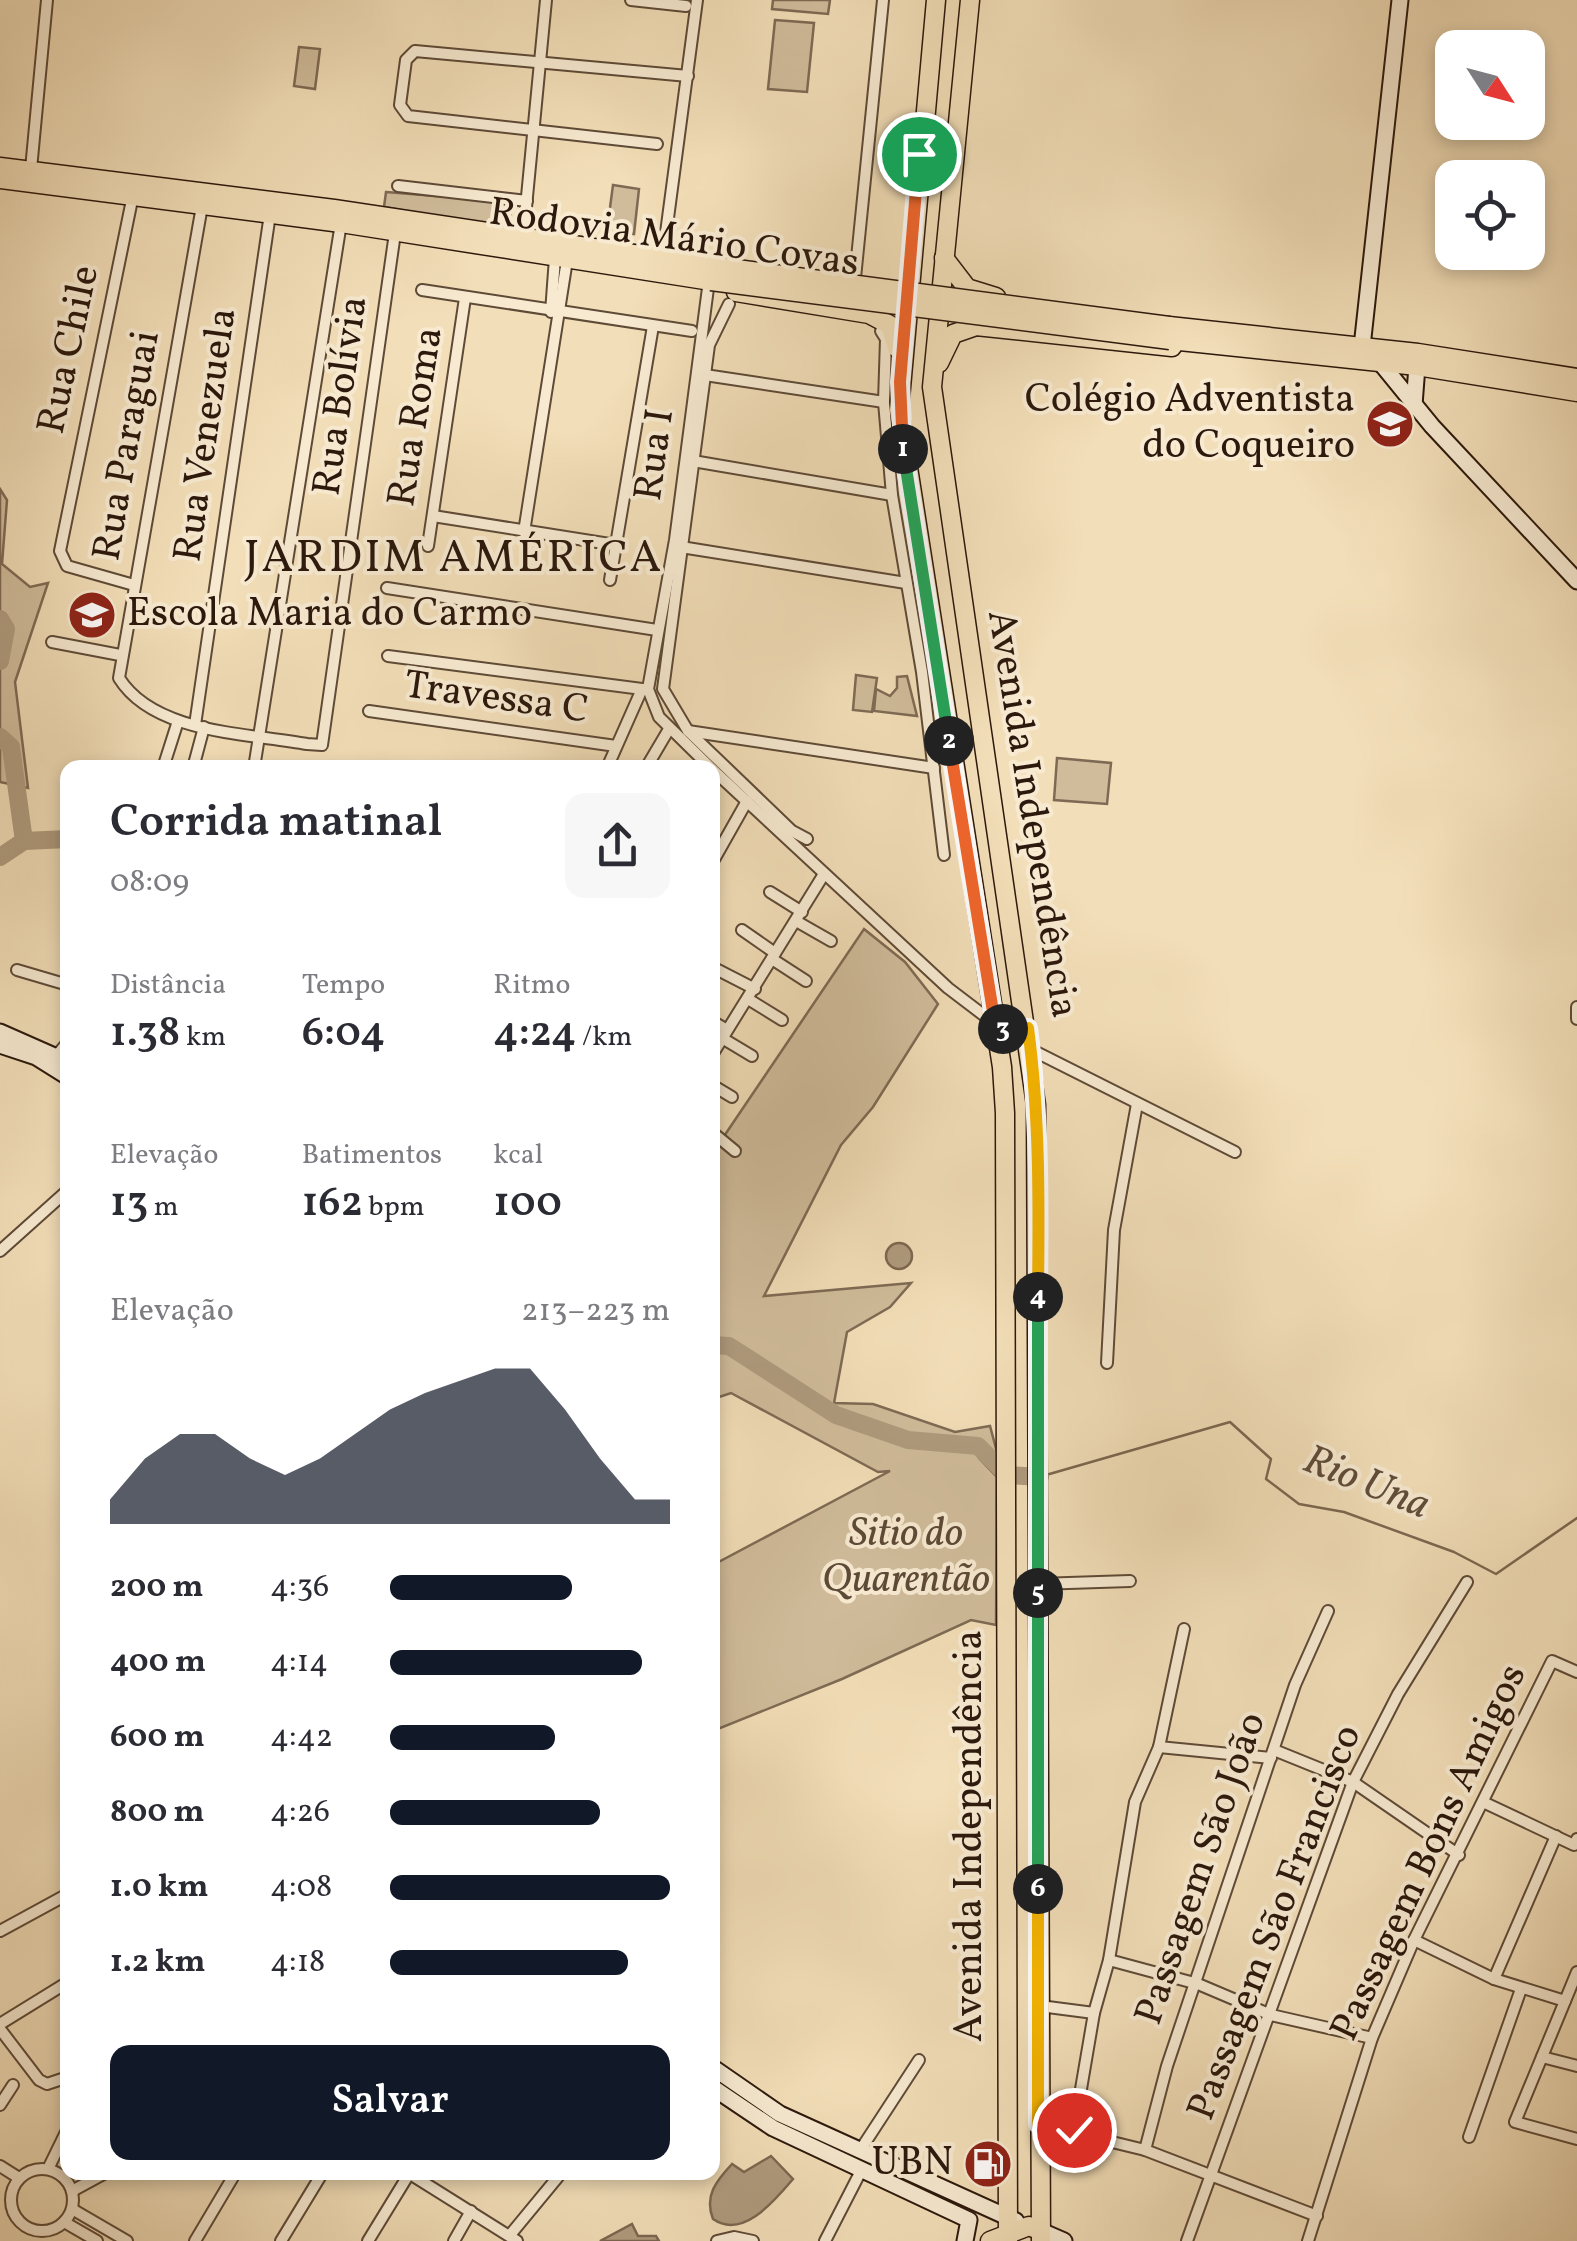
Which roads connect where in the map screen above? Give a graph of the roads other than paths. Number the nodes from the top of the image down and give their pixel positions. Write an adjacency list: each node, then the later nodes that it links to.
1 (47, 0): 18 (street)
2 (546, 0): 9 (street)
3 (631, 0): 8 (street)
4 (883, 0): 33 (street)
5 (936, 0): 11 (main road, Avenida Independência)
6 (970, 0): 12 (main road, Avenida Independência)
7 (1400, 0): 42 (main road)
8 (692, 3): 10 (street)
9 (539, 63): 10 (street); 13 (street); 13 (street)
10 (688, 76): 30 (street)
11 (925, 98): 12 (main road); 14 (main road, Avenida Independência)
12 (960, 99): 16 (main road, Avenida Independência)
13 (532, 130): 15 (street); 22 (street)
14 (921, 142): 16 (main road); 31 (main road, Avenida Independência)
15 (657, 144)
16 (955, 149): 28 (main road, Avenida Independência)
17 (0, 168): 18 (main road, Rodovia Mário Covas)
18 (31, 169): 27 (main road, Rodovia Mário Covas)
19 (0, 179): 21 (main road, Rodovia Mário Covas)
20 (398, 186): 22 (street)
21 (133, 195): 23 (main road, Rodovia Mário Covas); 64 (street, Rua Chile)
22 (526, 201): 27 (street)
23 (202, 206): 24 (main road, Rodovia Mário Covas); 64 (street, Rua Paraguai)
24 (270, 214): 25 (main road, Rodovia Mário Covas); 73 (street, Rua Venezuela)
25 (342, 223): 26 (main road, Rodovia Mário Covas); 76 (street)
26 (395, 233): 27 (main road, Rodovia Mário Covas); 76 (street, Rua Bolívia)
27 (522, 244): 29 (main road, Rodovia Mário Covas); 30 (main road, Rodovia Mário Covas)
28 (943, 258): 41 (main road); 47 (main road, Avenida Independência)
29 (561, 259): 30 (main road, Rodovia Mário Covas); 37 (street)
30 (663, 260): 32 (main road, Rodovia Mário Covas); 33 (main road)
31 (910, 263): 33 (main road); 46 (main road, Avenida Independência)
32 (711, 278): 41 (main road, Rodovia Mário Covas, bridge); 46 (main road); 66 (street, Rua I)
33 (855, 278)
34 (422, 290): 35 (street)
35 (465, 298): 37 (street); 56 (street, Rua Roma)
36 (729, 304): 44 (street)
37 (554, 310): 38 (street); 57 (street)
38 (652, 326): 39 (street); 58 (street)
39 (692, 331)
40 (881, 331): 50 (street)
41 (1246, 341): 42 (main road, Rodovia Mário Covas); 47 (main road)
42 (1371, 354): 43 (main road, Rodovia Mário Covas); 49 (main road)
43 (1417, 359): 45 (main road, Rodovia Mário Covas); 48 (main road, Rodovia Mário Covas); 49 (main road)
44 (704, 375): 50 (street); 54 (street)
45 (1577, 378)
46 (900, 382): 50 (main road, Avenida Independência)
47 (932, 388): 51 (main road, Avenida Independência)
48 (1577, 392)
49 (1414, 405): 62 (main road)
50 (891, 406): 51 (main road); 53 (main road, Avenida Independência); 55 (street)
51 (933, 412): 52 (main road, Avenida Independência)
52 (941, 455): 53 (main road); 107 (main road, Avenida Independência)
53 (904, 457): 106 (main road, Avenida Independência)
54 (693, 462): 55 (street); 60 (street)
55 (892, 494): 63 (street)
56 (433, 516): 57 (street); 59 (street, Rua Roma)
57 (524, 532): 58 (street)
58 (616, 544): 61 (street)
59 (428, 546)
60 (681, 547): 63 (street); 75 (street)
61 (610, 580)
62 (1577, 581)
63 (906, 583): 86 (street)
64 (134, 585): 68 (street, Rua Paraguai)
65 (387, 588): 66 (street)
66 (658, 630): 70 (street, Rua I)
67 (52, 642): 68 (street)
68 (120, 655): 72 (street, Rua Paraguai)
69 (388, 656): 70 (street)
70 (645, 689): 74 (street); 77 (street, Rua I)
71 (368, 711): 77 (street, Travessa C)
72 (178, 720): 73 (street); 78 (street)
73 (200, 726): 76 (street); 79 (street, Rua Venezuela)
74 (670, 729): 82 (street); 83 (street)
75 (688, 730): 84 (street); 86 (street)
76 (260, 735): 80 (street)
77 (616, 746): 81 (street, Rua I)
78 (166, 760)
79 (194, 760)
80 (255, 760)
81 (610, 760)
82 (651, 760)
83 (703, 760)
84 (719, 760)
85 (720, 761): 89 (street)
86 (934, 768): 91 (street)
87 (720, 776): 88 (street)
88 (747, 801): 90 (street); 92 (street)
89 (807, 839)
90 (720, 848)
91 (944, 855)
92 (824, 874): 94 (street); 106 (street)
93 (770, 892): 94 (street)
94 (799, 916): 96 (street); 97 (street)
95 (742, 930): 97 (street)
96 (830, 941)
97 (774, 956): 100 (street); 102 (street)
98 (17, 970): 101 (street)
99 (720, 971): 102 (street)
100 (806, 981)
101 (60, 983)
102 (751, 994): 105 (street); 110 (street)
103 (1577, 1007): 104 (street)
104 (1577, 1019)
105 (782, 1020)
106 (995, 1024): 107 (main road); 116 (main road, Avenida Independência)
107 (1028, 1028): 114 (main road, Avenida Independência)
108 (720, 1030): 110 (street)
109 (0, 1032): 113 (main road)
110 (724, 1034): 111 (street); 115 (street)
111 (720, 1041)
112 (0, 1044): 117 (main road)
113 (60, 1052)
114 (1031, 1055): 116 (main road); 120 (street); 129 (main road, Avenida Independência)
115 (752, 1056)
116 (1002, 1067): 190 (main road, Avenida Independência)
117 (60, 1072)
118 (720, 1090): 119 (street)
119 (732, 1098)
120 (1137, 1104): 123 (street); 126 (street)
121 (720, 1139): 122 (street)
122 (735, 1151)
123 (1235, 1152)
124 (60, 1197): 125 (street)
125 (0, 1250)
126 (1107, 1363)
127 (1130, 1581): 129 (street)
128 (1467, 1582): 135 (street, Passagem São Francisco)
129 (1038, 1584): 152 (main road, Avenida Independência)
130 (1328, 1611): 134 (street, Passagem São João)
131 (1184, 1629): 133 (street)
132 (1577, 1672): 136 (street, Passagem Bons Amigos)
133 (1159, 1747): 134 (street); 143 (street)
134 (1272, 1754): 135 (street); 146 (street, Passagem São João)
135 (1353, 1782): 139 (street); 154 (street, Passagem São Francisco)
136 (1483, 1802): 137 (street); 139 (street, Passagem Bons Amigos)
137 (1556, 1836): 138 (street); 145 (street)
138 (1577, 1839)
139 (1459, 1855): 142 (street, Passagem Bons Amigos)
140 (60, 1898): 141 (street)
141 (0, 1932)
142 (1414, 1940): 145 (street); 156 (street, Passagem Bons Amigos)
143 (1109, 1960): 146 (street); 153 (street)
144 (1577, 1972): 150 (street)
145 (1494, 1979): 148 (street)
146 (1198, 1984): 154 (street); 170 (street, Passagem São João)
147 (60, 1988): 151 (street)
148 (1521, 1989): 150 (street); 167 (street)
149 (60, 1993): 151 (street)
150 (1570, 1996): 157 (street)
151 (43, 2000): 155 (street)
152 (1040, 2006): 153 (street); 165 (main road, Avenida Independência)
153 (1094, 2013): 166 (street)
154 (1270, 2016): 156 (street); 175 (street, Passagem São Francisco)
155 (0, 2027): 161 (street)
156 (1372, 2038): 187 (street, Passagem Bons Amigos)
157 (1542, 2056): 159 (street); 168 (street)
158 (919, 2060): 171 (street)
159 (1577, 2066)
160 (720, 2073): 171 (main road)
161 (60, 2079)
162 (13, 2084): 164 (street)
163 (720, 2092): 171 (main road)
164 (0, 2105)
165 (1038, 2124): 166 (street); 191 (main road, Avenida Independência)
166 (1074, 2130): 170 (street)
167 (1469, 2137)
168 (1577, 2139)
169 (60, 2144): 173 (street)
170 (1145, 2150): 175 (street)
171 (860, 2161): 190 (main road); 202 (street); 203 (main road)
172 (0, 2166): 176 (street)
173 (48, 2169): 174 (street); 176 (street)
174 (60, 2173)
175 (1212, 2174): 187 (street); 205 (street, Passagem São Francisco)
176 (19, 2178): 189 (street)
177 (69, 2180): 184 (street)
178 (92, 2180): 184 (street)
179 (231, 2180): 196 (street)
180 (318, 2180): 197 (street)
181 (404, 2180): 198 (street)
182 (419, 2180): 186 (street)
183 (556, 2180): 192 (street)
184 (72, 2191): 185 (street)
185 (72, 2209): 188 (street); 195 (street)
186 (471, 2212): 192 (street); 199 (street)
187 (1317, 2216): 206 (street, Passagem Bons Amigos)
188 (64, 2222): 189 (street); 194 (street)
189 (30, 2230): 193 (street)
190 (1003, 2232): 191 (main road)
191 (1037, 2233): 204 (main road)
192 (514, 2238)
193 (22, 2241)
194 (97, 2241)
195 (127, 2241)
196 (195, 2241)
197 (281, 2241)
198 (368, 2241)
199 (454, 2241)
200 (717, 2241): 201 (street)
201 (752, 2241)
202 (825, 2241)
203 (965, 2241)
204 (1064, 2241)
205 (1187, 2241)
206 (1308, 2241)

